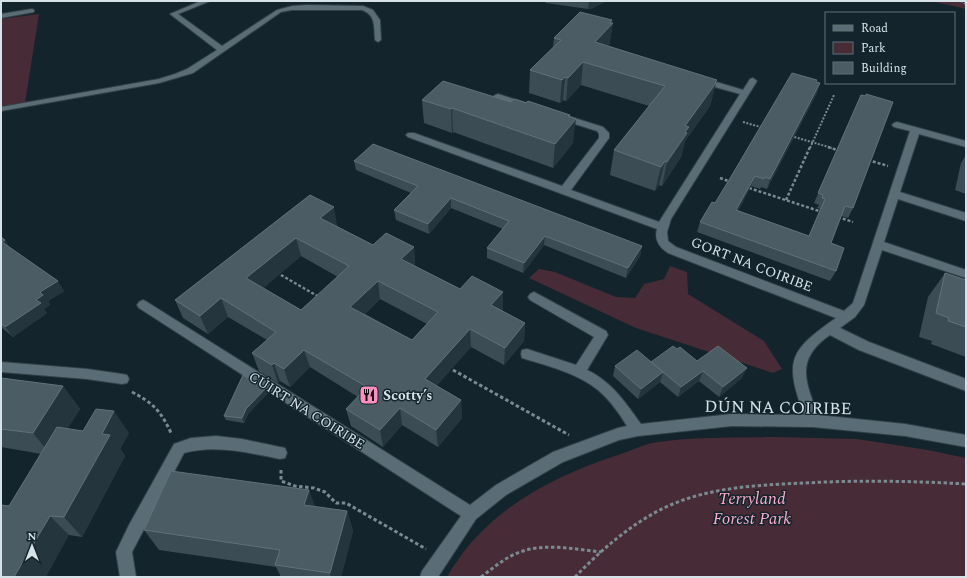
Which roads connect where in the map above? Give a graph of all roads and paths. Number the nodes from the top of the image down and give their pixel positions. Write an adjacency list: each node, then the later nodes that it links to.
1 (207, 1): 7 (lane)
2 (961, 1): 3 (path)
3 (966, 4)
4 (32, 11): 5 (lane)
5 (1, 16)
6 (378, 40): 7 (lane)
7 (222, 50): 13 (lane)
8 (689, 77): 10 (street)
9 (753, 81): 10 (street)
10 (745, 93): 16 (street)
11 (834, 95): 22 (path)
12 (498, 97): 14 (street)
13 (1, 109)
14 (540, 110)
15 (554, 114): 30 (street)
16 (730, 117): 18 (path); 37 (street)
17 (897, 125): 19 (street)
18 (766, 129)
19 (915, 130): 23 (street); 26 (street)
20 (411, 135): 30 (street)
21 (789, 136): 22 (path)
22 (812, 142): 24 (path); 32 (path)
23 (966, 144)
24 (847, 153)
25 (868, 160): 26 (path)
26 (902, 170): 31 (street)
27 (720, 178): 28 (path)
28 (734, 183)
29 (742, 185): 32 (path)
30 (564, 191): 37 (street)
31 (894, 194): 35 (street); 38 (street)
32 (786, 200): 33 (path)
33 (823, 212)
34 (838, 217): 36 (path)
35 (966, 217)
36 (853, 222)
37 (662, 227): 44 (street, GORT NA COIRIBE)
38 (878, 244): 39 (street); 44 (street)
39 (966, 274)
40 (281, 275): 42 (path)
41 (534, 297): 49 (street)
42 (324, 299)
43 (143, 305): 59 (street, CÚIRT NA COIRIBE)
44 (846, 317): 45 (street)
45 (830, 329): 51 (street); 52 (street)
46 (527, 354): 49 (street)
47 (1, 367): 50 (street)
48 (453, 370): 55 (path)
49 (578, 372): 53 (street)
50 (122, 379): 56 (path)
51 (966, 385)
52 (812, 422): 53 (street, DÚN NA COIRIBE); 54 (street, DÚN NA COIRIBE)
53 (638, 430): 55 (street, DÚN NA COIRIBE)
54 (966, 441)
55 (589, 446): 59 (street, DÚN NA COIRIBE)
56 (179, 448): 57 (street); 62 (street)
57 (280, 453): 61 (path)
58 (966, 484): 60 (path)
59 (471, 514): 61 (street, DÚN NA COIRIBE)
60 (602, 552): 64 (path); 65 (path)
61 (440, 557): 63 (street, DÚN NA COIRIBE)
62 (128, 577)
63 (428, 577)
64 (481, 577)
65 (575, 577)

